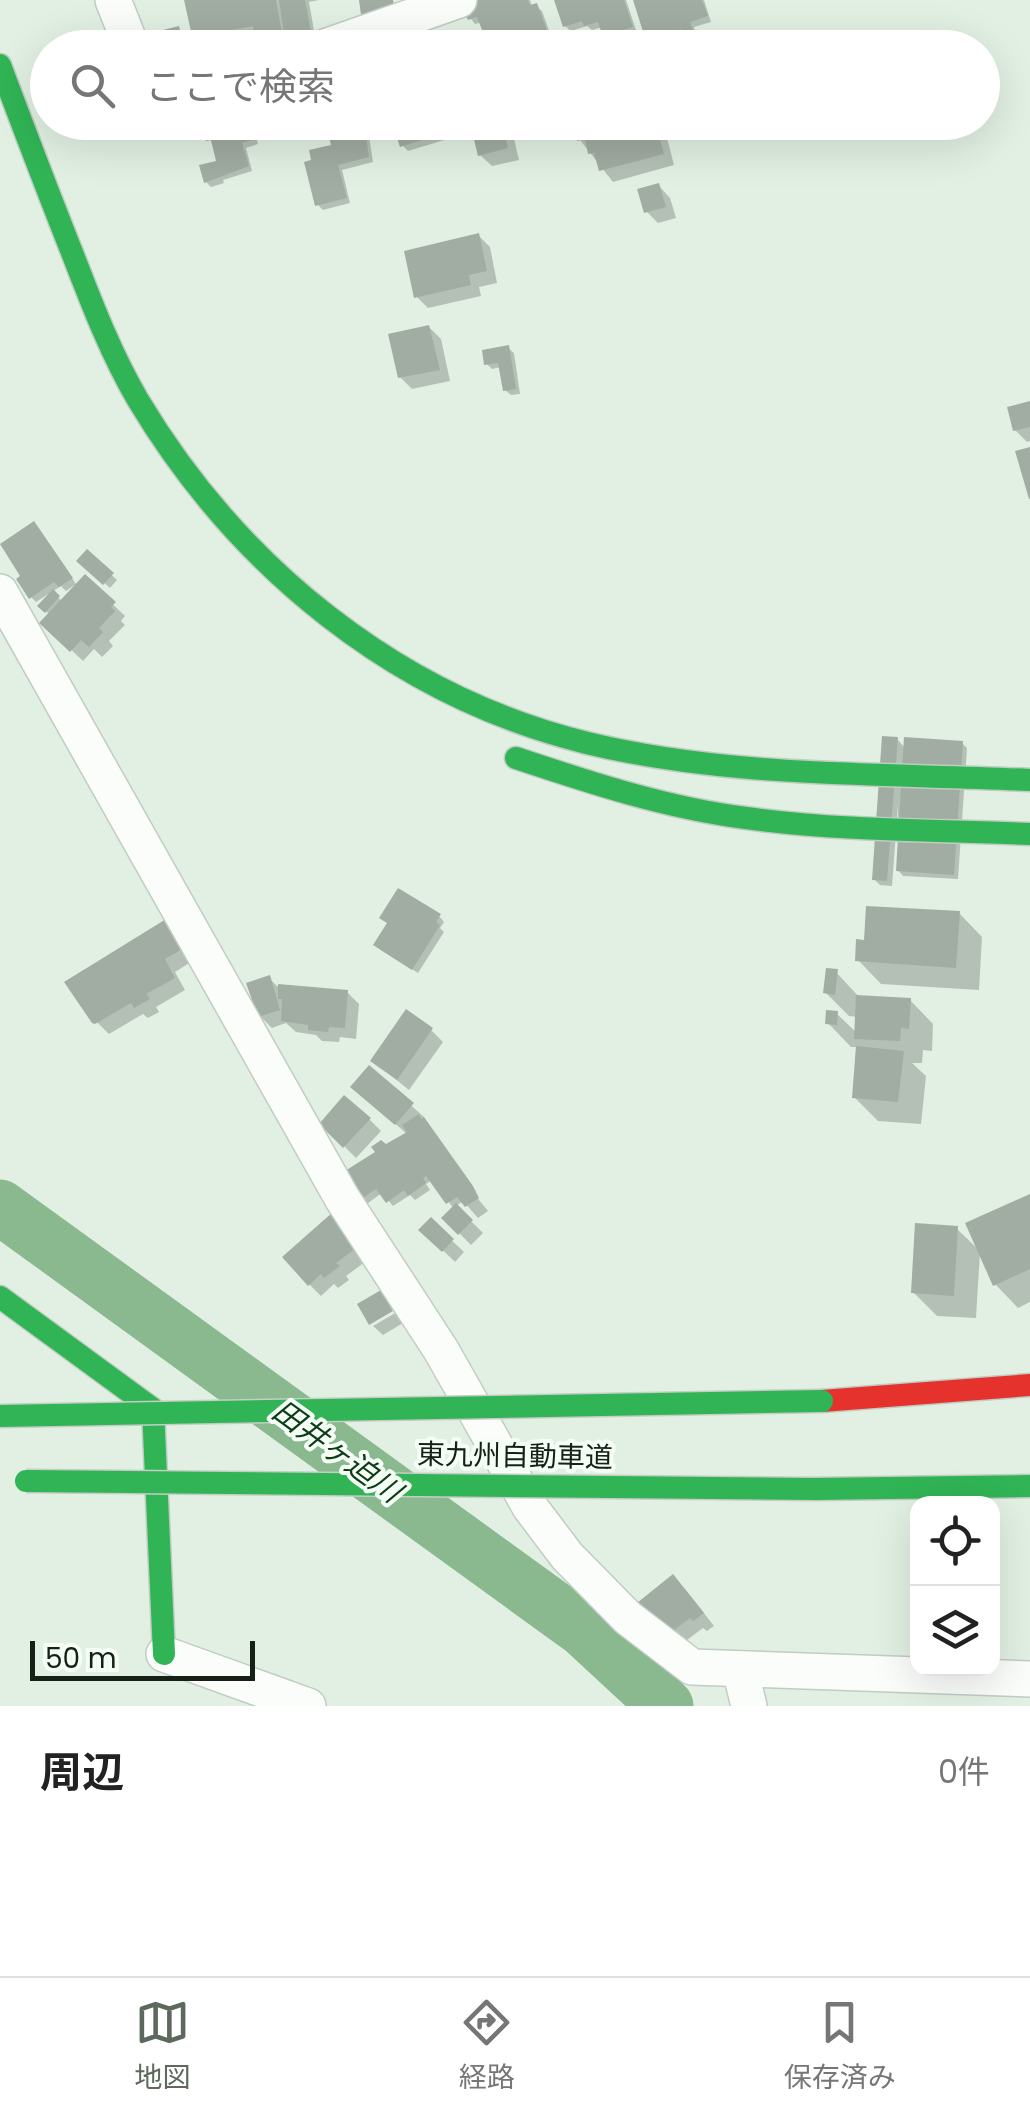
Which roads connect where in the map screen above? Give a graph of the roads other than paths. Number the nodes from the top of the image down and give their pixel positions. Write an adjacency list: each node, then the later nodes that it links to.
1 (113, 0): 3 (street)
2 (459, 0): 4 (street)
3 (125, 30)
4 (373, 30)
5 (0, 65): 8 (main road)
6 (0, 592): 16 (street)
7 (488, 747): 9 (main road)
8 (1030, 780)
9 (1030, 834)
10 (0, 1297): 15 (main road)
11 (1030, 1386): 12 (main road, bridge)
12 (0, 1416)
13 (0, 1480): 14 (main road, 東九州自動車道, bridge)
14 (1030, 1486)
15 (164, 1654): 18 (street)
16 (740, 1669): 17 (street); 19 (street)
17 (1030, 1678)
18 (308, 1706)
19 (749, 1706)

